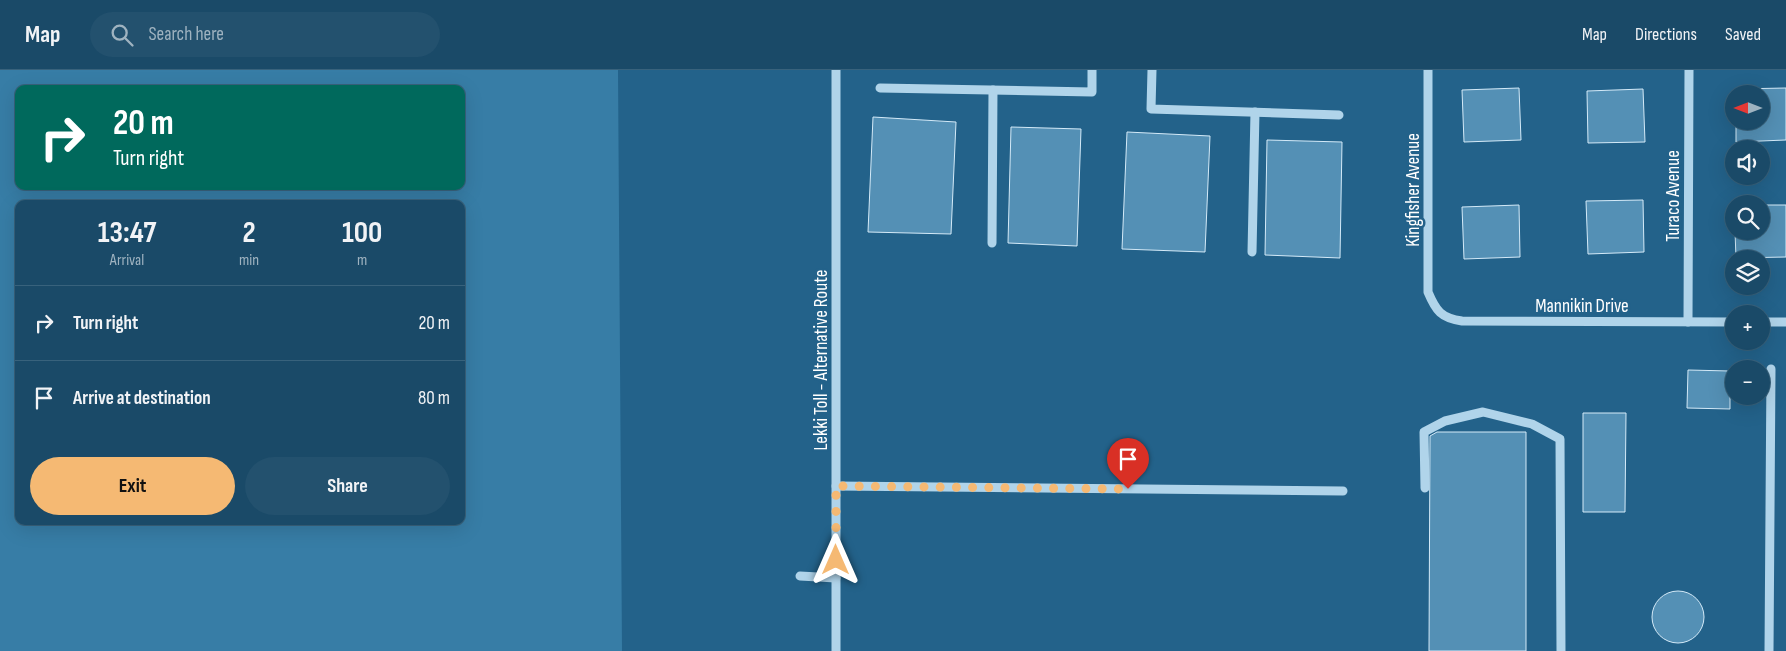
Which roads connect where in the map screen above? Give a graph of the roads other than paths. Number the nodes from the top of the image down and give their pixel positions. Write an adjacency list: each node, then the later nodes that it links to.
1 (836, 70): 18 (street, Lekki Toll - Alternative Route)
2 (1092, 70): 7 (street)
3 (1152, 70): 8 (street)
4 (1428, 70): 12 (street, Kingfisher Avenue)
5 (1689, 70): 13 (street, Turaco Avenue)
6 (880, 88): 7 (street)
7 (993, 90): 10 (street)
8 (1255, 112): 9 (street); 11 (street)
9 (1339, 115)
10 (992, 243)
11 (1252, 252)
12 (1435, 308): 13 (street, Mannikin Drive)
13 (1688, 322): 14 (street, Mannikin Drive)
14 (1725, 322)
15 (1770, 322): 16 (street)
16 (1786, 322)
17 (1771, 369): 25 (street)
18 (836, 486): 20 (street); 22 (street, Lekki Toll - Alternative Route)
19 (1425, 488): 24 (street)
20 (1342, 491)
21 (800, 576): 22 (street)
22 (836, 578): 23 (street, Lekki Toll - Alternative Route)
23 (836, 651)
24 (1561, 651)
25 (1769, 651)

